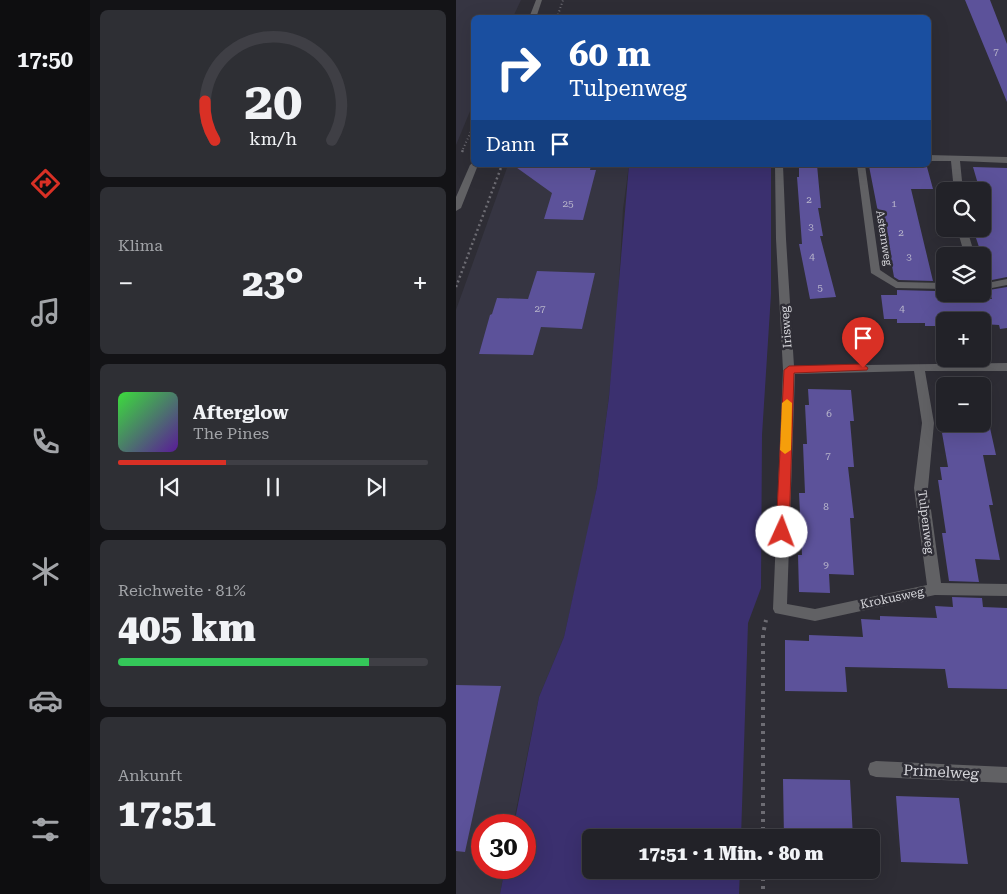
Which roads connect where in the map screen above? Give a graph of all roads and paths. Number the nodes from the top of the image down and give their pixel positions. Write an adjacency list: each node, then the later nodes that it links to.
1 (539, 0): 3 (street)
2 (563, 0): 4 (path)
3 (533, 15)
4 (558, 15)
5 (471, 133): 6 (path)
6 (460, 158)
7 (931, 158): 8 (street)
8 (955, 159): 9 (street); 14 (street)
9 (1007, 160)
10 (473, 167): 15 (street)
11 (501, 167): 19 (path)
12 (779, 167): 22 (street, Irisweg)
13 (861, 167): 18 (street, Asternweg)
14 (957, 182)
15 (456, 208)
16 (1007, 282): 17 (street)
17 (991, 285)
18 (936, 286)
19 (456, 287)
20 (919, 366): 21 (street); 22 (street); 23 (street, Tulpenweg)
21 (1007, 367)
22 (789, 370): 25 (street, Irisweg)
23 (935, 588): 24 (street, Krokusweg); 25 (street, Krokusweg)
24 (1007, 590)
25 (780, 609): 28 (path)
26 (876, 769): 27 (street, Primelweg)
27 (1007, 775)
28 (763, 829)
29 (762, 879): 30 (path)
30 (763, 894)

